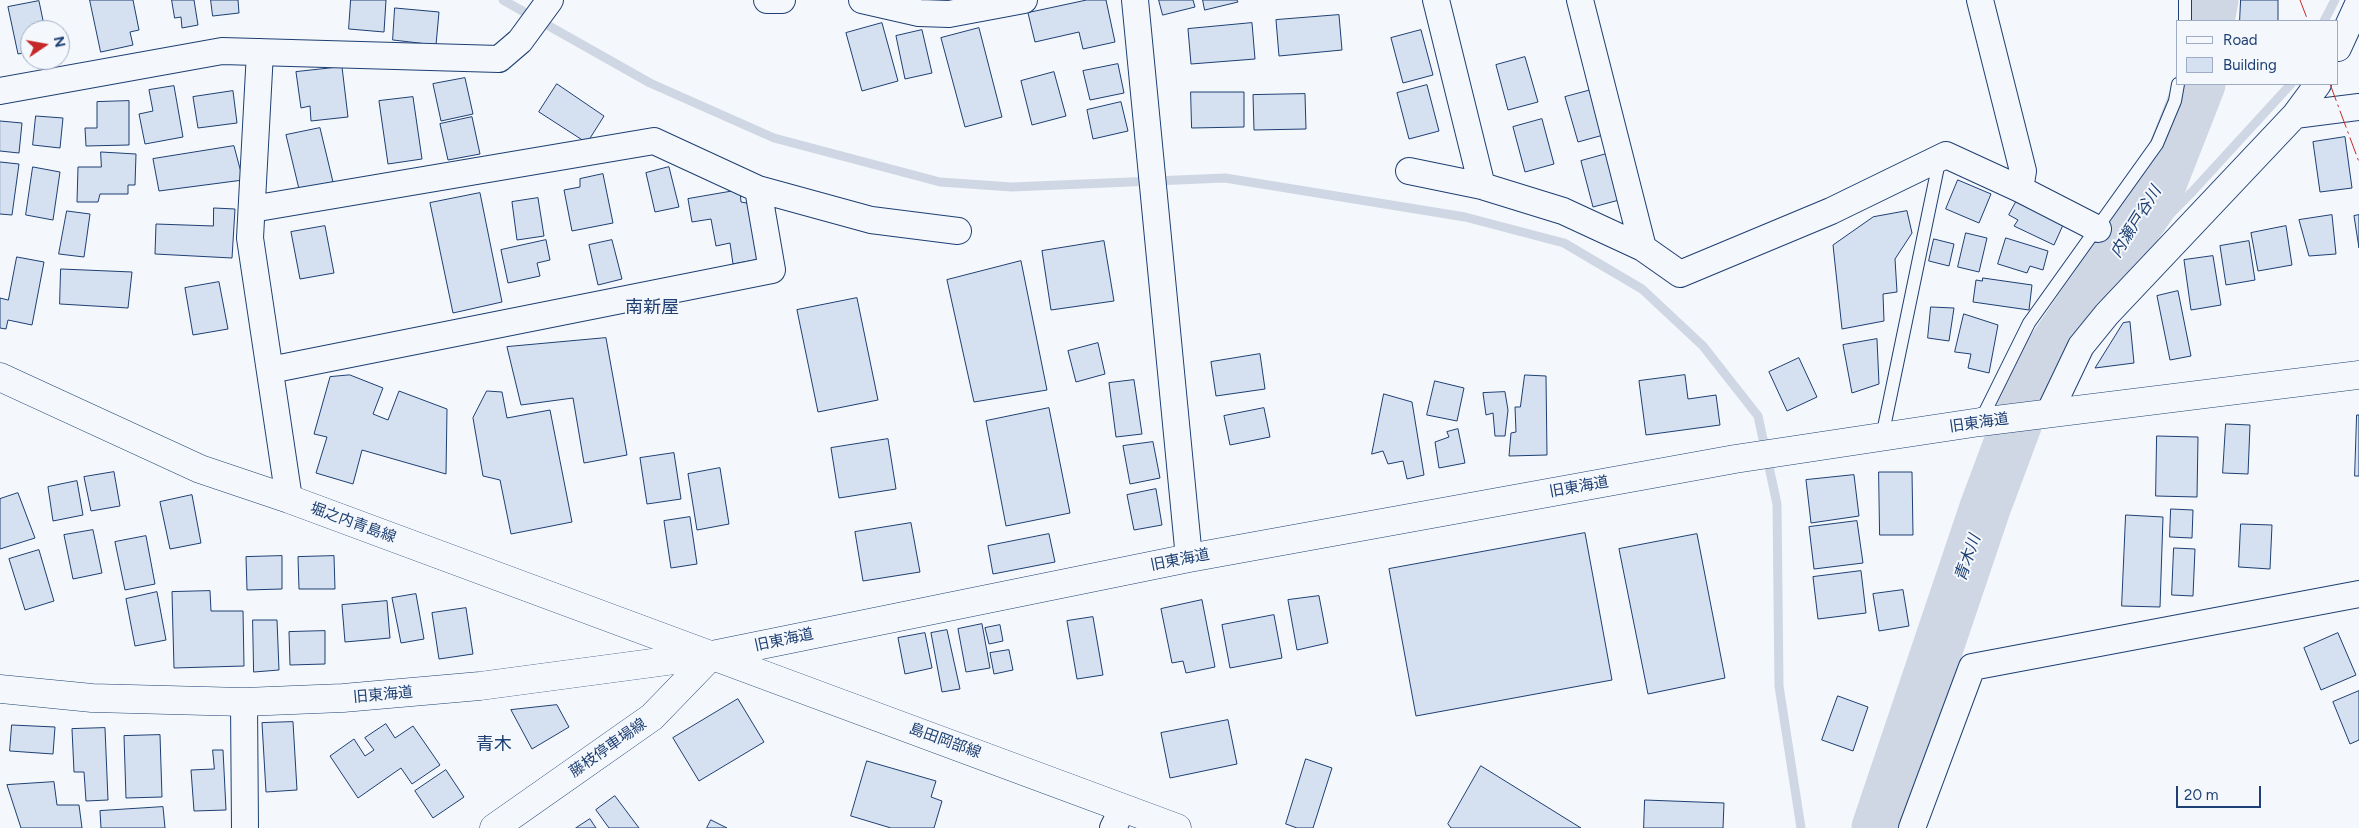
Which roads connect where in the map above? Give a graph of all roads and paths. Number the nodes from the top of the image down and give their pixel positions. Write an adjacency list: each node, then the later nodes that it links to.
1 (550, 0): 14 (street)
2 (767, 0): 3 (street)
3 (782, 0)
4 (862, 0): 5 (street)
5 (1024, 0)
6 (1135, 0): 36 (street)
7 (1436, 0): 22 (street)
8 (1580, 0): 28 (street)
9 (1980, 0): 24 (street)
10 (2185, 0): 12 (lane)
11 (2359, 2): 13 (street)
12 (2185, 20)
13 (2339, 46)
14 (260, 52): 17 (street); 25 (street)
15 (2178, 85): 26 (lane)
16 (2317, 85): 19 (street)
17 (0, 91)
18 (2359, 107): 19 (street)
19 (2294, 115): 32 (street)
20 (1940, 157): 24 (street); 28 (street); 34 (lane)
21 (1409, 171): 22 (street)
22 (1482, 186): 28 (street)
23 (758, 189): 25 (street); 27 (street); 29 (street)
24 (2020, 189): 26 (street)
25 (252, 209): 29 (street)
26 (2098, 229): 33 (lane)
27 (958, 231)
28 (1643, 248)
29 (270, 370): 35 (street)
30 (2359, 375): 32 (street, 旧東海道)
31 (0, 377): 35 (street, 堀之内青島線)
32 (2049, 414): 33 (street, 旧東海道)
33 (1980, 422): 34 (street, 旧東海道)
34 (1882, 436): 36 (street, 旧東海道)
35 (288, 499): 38 (street, 堀之内青島線)
36 (1189, 558): 38 (street, 旧東海道)
37 (2359, 594): 45 (street)
38 (712, 655): 40 (street, 旧東海道); 41 (street, 島田岡部線); 43 (street, 藤枝停車場線)
39 (0, 690): 40 (street, 旧東海道)
40 (244, 702): 42 (street)
41 (1118, 818): 44 (street, 島田岡部線)
42 (245, 828)
43 (494, 828)
44 (1177, 828)
45 (1912, 828)

